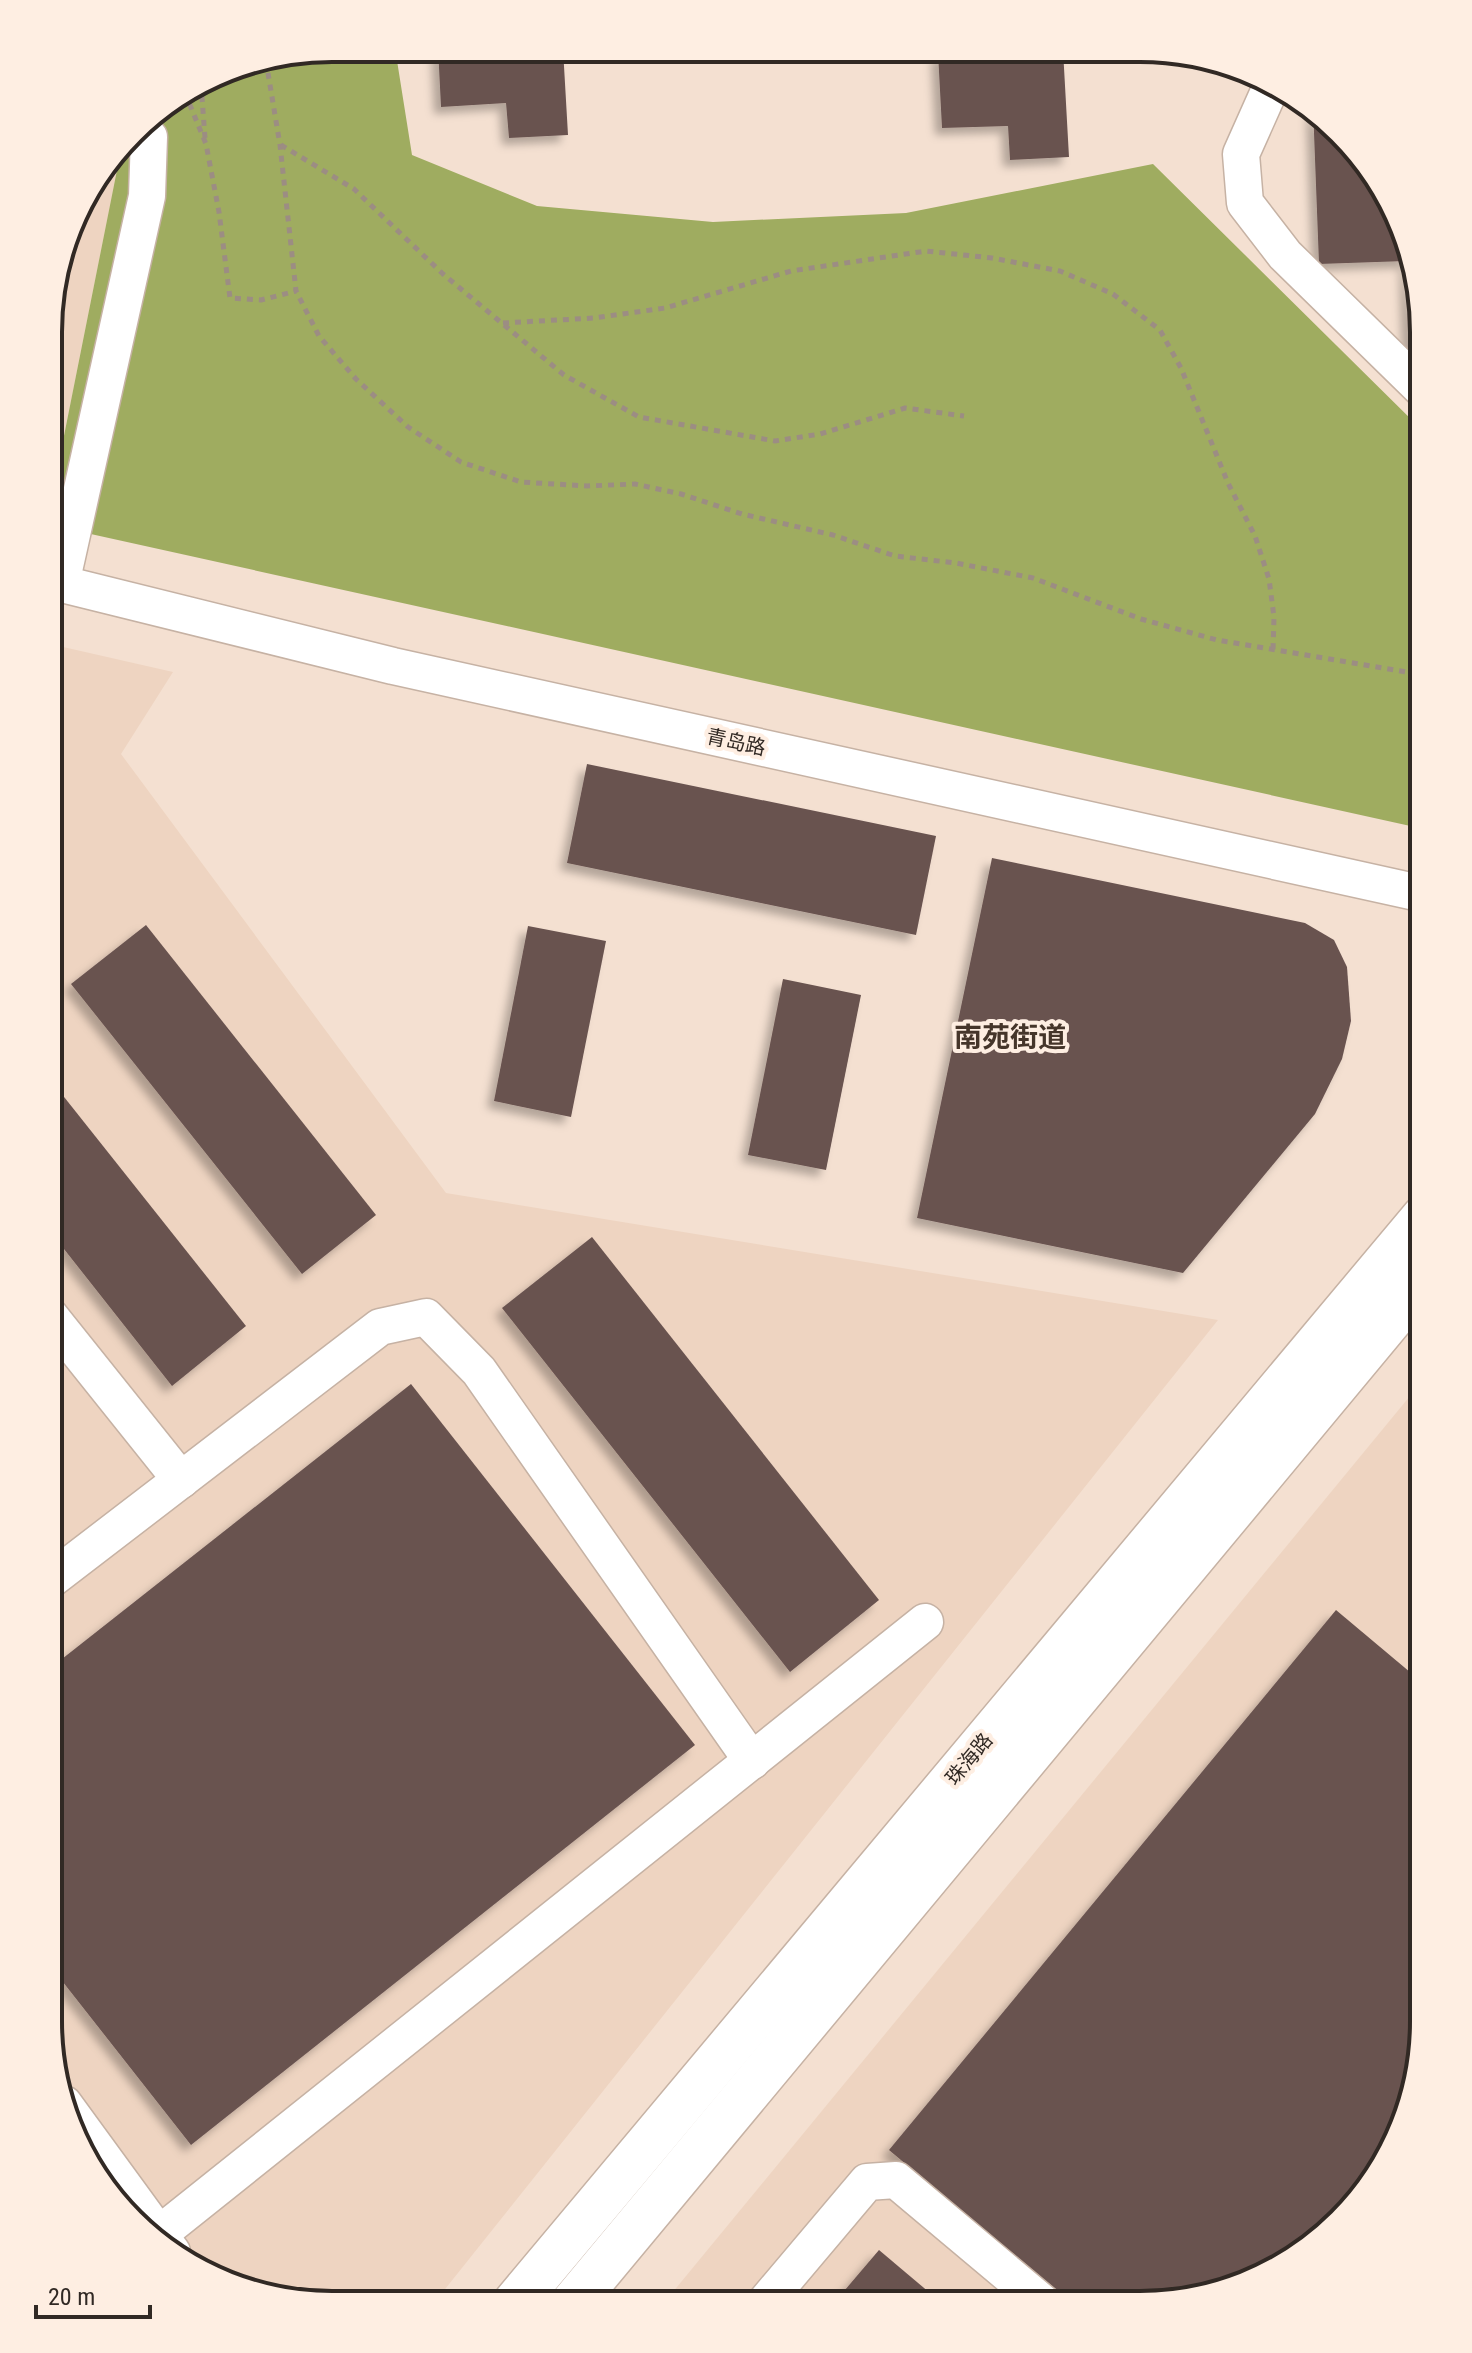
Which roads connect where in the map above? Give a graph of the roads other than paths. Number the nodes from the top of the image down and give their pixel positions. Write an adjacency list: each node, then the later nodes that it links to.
1 (1268, 94): 3 (street)
2 (147, 135): 4 (street)
3 (1410, 377)
4 (62, 554)
5 (62, 585): 6 (street, 青岛路)
6 (1410, 891)
7 (1409, 1234): 17 (main road, 珠海路)
8 (1409, 1297): 18 (main road)
9 (62, 1331): 10 (street)
10 (181, 1480): 11 (street); 13 (street)
11 (62, 1571)
12 (925, 1622): 13 (street)
13 (752, 1761): 16 (street)
14 (92, 2143): 15 (street)
15 (139, 2210)
16 (169, 2236)
17 (525, 2291)
18 (583, 2291)
19 (775, 2291): 20 (street)
20 (1028, 2291)

